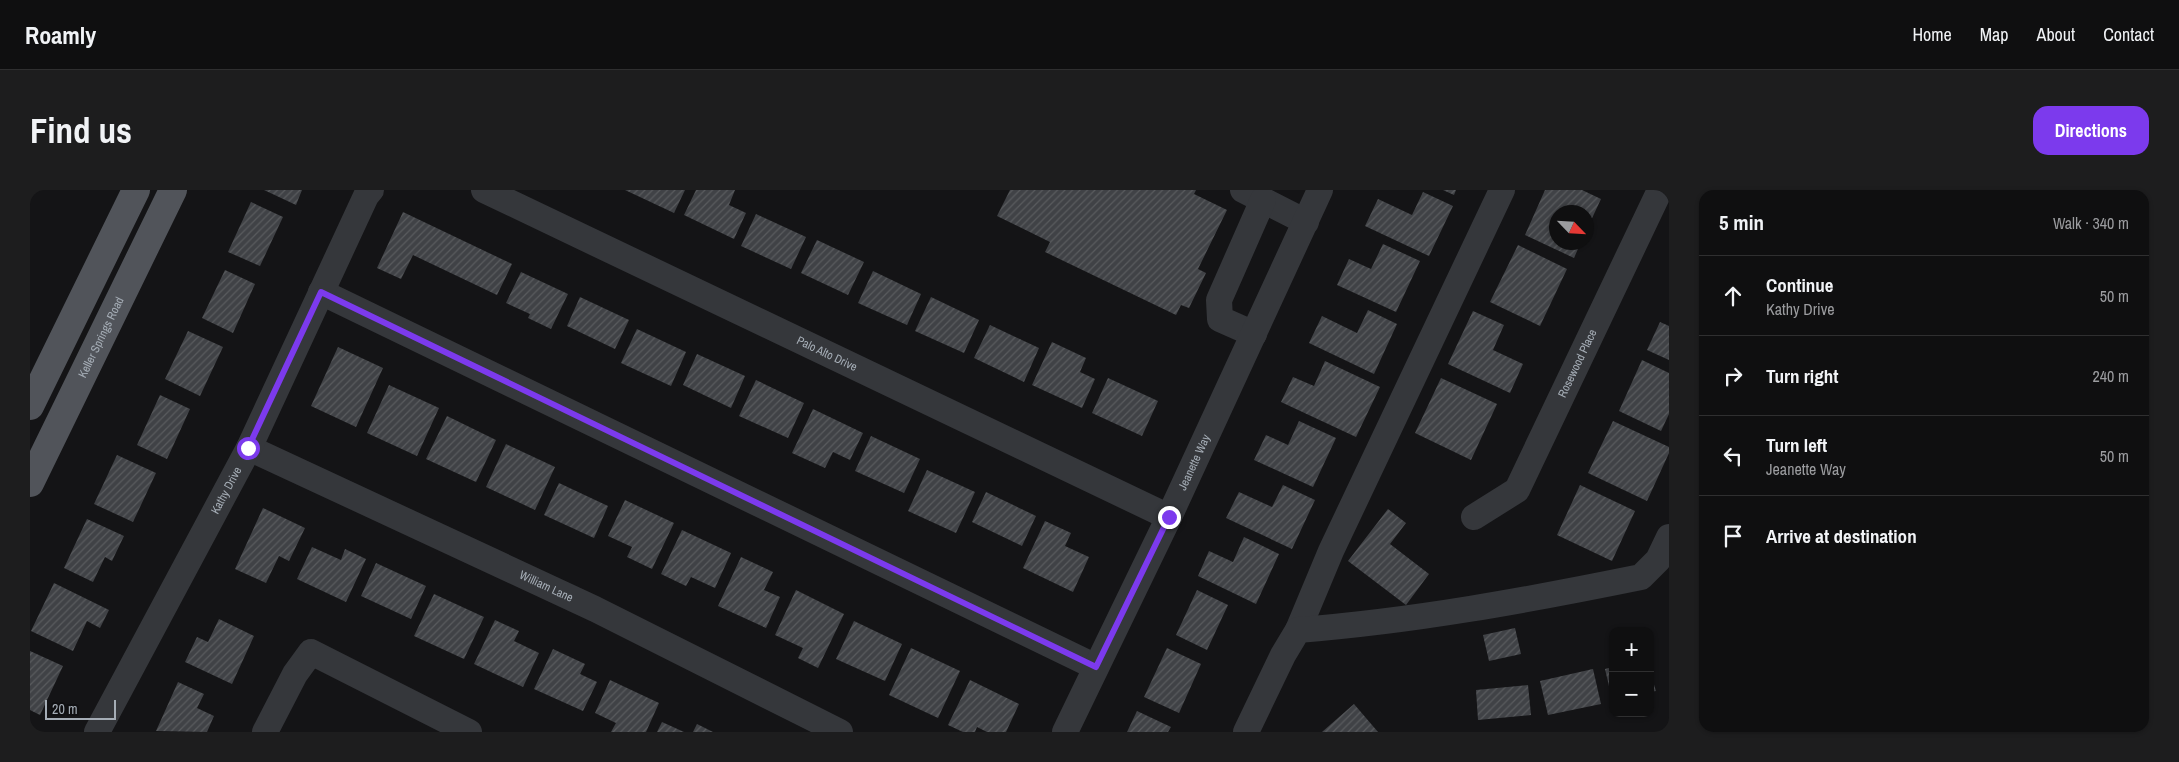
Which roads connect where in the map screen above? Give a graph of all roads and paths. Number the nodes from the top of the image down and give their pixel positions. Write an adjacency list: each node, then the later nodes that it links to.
1 (136, 190): 12 (main road)
2 (174, 190): 14 (main road, Keller Springs Road)
3 (371, 190): 10 (street, Kathy Drive)
4 (484, 190): 15 (street, Palo Alto Drive)
5 (1320, 190): 9 (street, Jeanette Way)
6 (1502, 190): 18 (street)
7 (1660, 190): 16 (street, Rosewood Place)
8 (1254, 194): 9 (street); 11 (street)
9 (1306, 222): 11 (street, Jeanette Way)
10 (321, 292): 13 (street, Kathy Drive); 19 (street)
11 (1254, 334): 15 (street, Jeanette Way)
12 (30, 406)
13 (248, 448): 20 (street, Kathy Drive); 23 (street, William Lane)
14 (30, 483)
15 (1169, 517): 19 (street, Jeanette Way)
16 (1474, 517)
17 (1669, 537): 18 (street)
18 (1298, 630): 25 (street)
19 (1096, 667): 24 (street, Jeanette Way)
20 (97, 732)
21 (265, 732): 22 (street)
22 (469, 732)
23 (840, 732)
24 (1064, 732)
25 (1246, 732)

